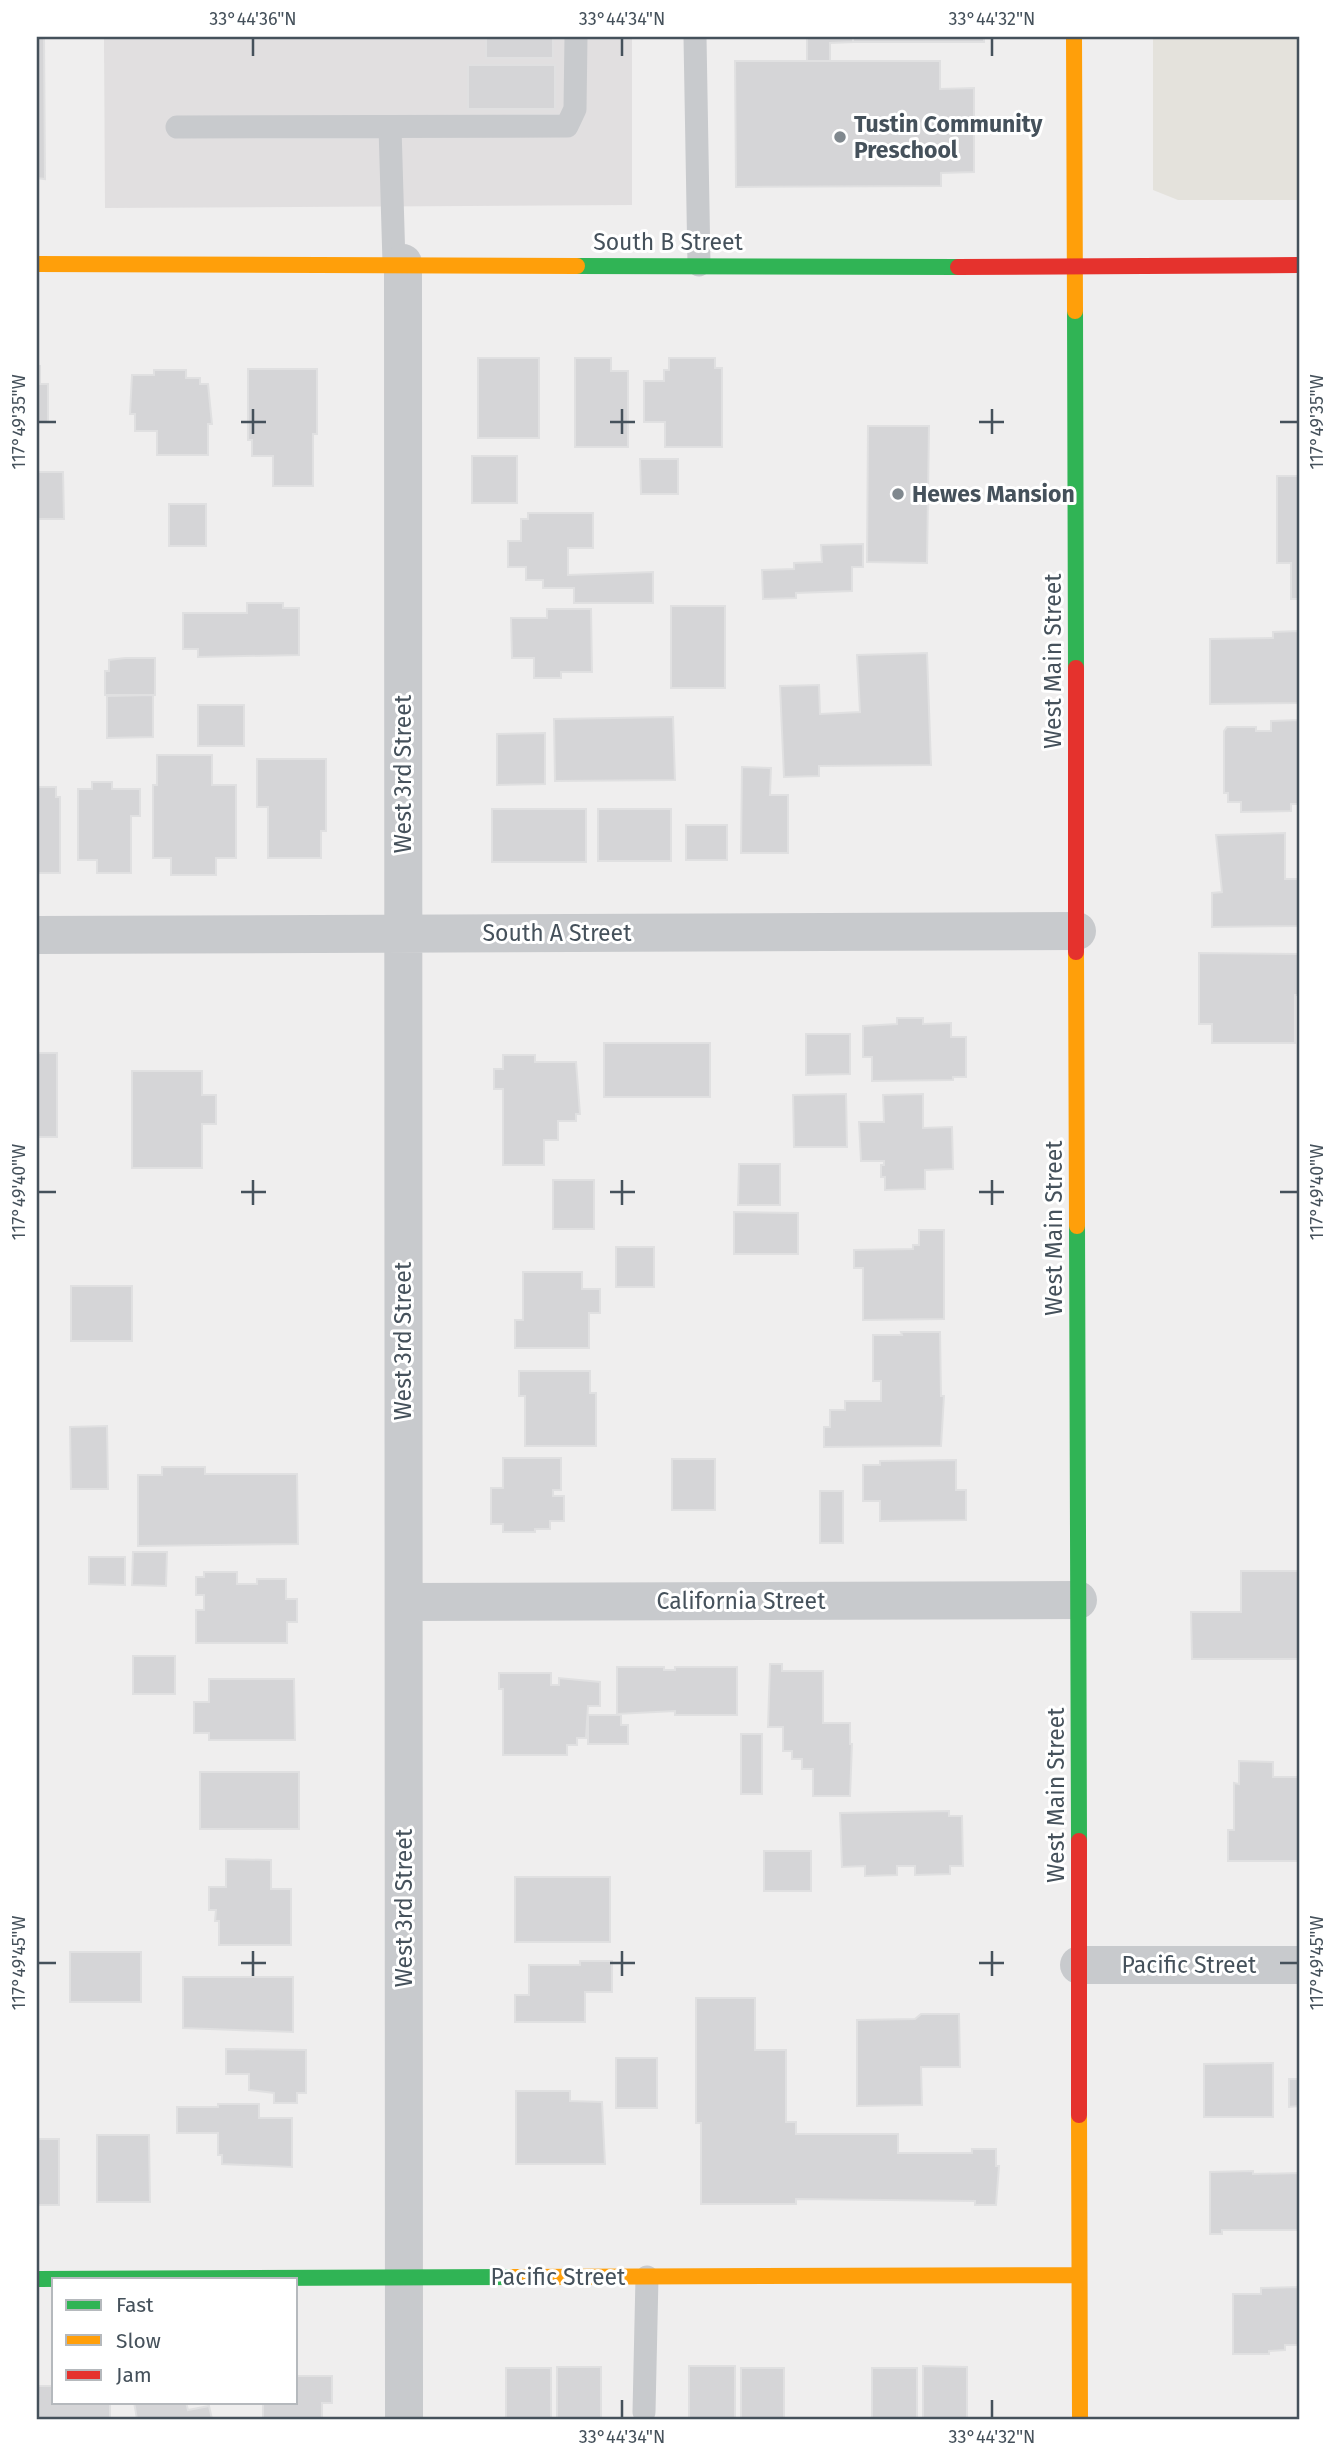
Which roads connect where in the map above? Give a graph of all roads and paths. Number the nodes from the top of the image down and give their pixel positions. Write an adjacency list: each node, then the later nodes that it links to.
1 (576, 37): 5 (lane)
2 (695, 37): 8 (lane)
3 (1074, 37): 10 (street, West Main Street)
4 (177, 127): 5 (lane)
5 (390, 127): 7 (lane)
6 (37, 264): 7 (street, South B Street)
7 (398, 264): 8 (street, South B Street); 12 (street, West 3rd Street)
8 (699, 265): 10 (street, South B Street)
9 (1299, 265): 10 (street, South B Street)
10 (1075, 267): 11 (street, West Main Street)
11 (1077, 931): 12 (street, South A Street); 14 (street, West Main Street)
12 (403, 933): 13 (street, South A Street); 15 (street, West 3rd Street)
13 (37, 935)
14 (1078, 1600): 15 (street, California Street); 16 (street, West Main Street)
15 (404, 1602): 21 (street, West 3rd Street)
16 (1079, 1965): 17 (street, Pacific Street); 18 (street, West Main Street)
17 (1299, 1965)
18 (1079, 2275): 19 (street, Pacific Street); 24 (street, West Main Street)
19 (647, 2277): 21 (street, Pacific Street); 22 (lane)
20 (298, 2278): 21 (street, Pacific Street)
21 (404, 2278): 23 (street, West 3rd Street)
22 (644, 2412)
23 (404, 2419)
24 (1080, 2419)

